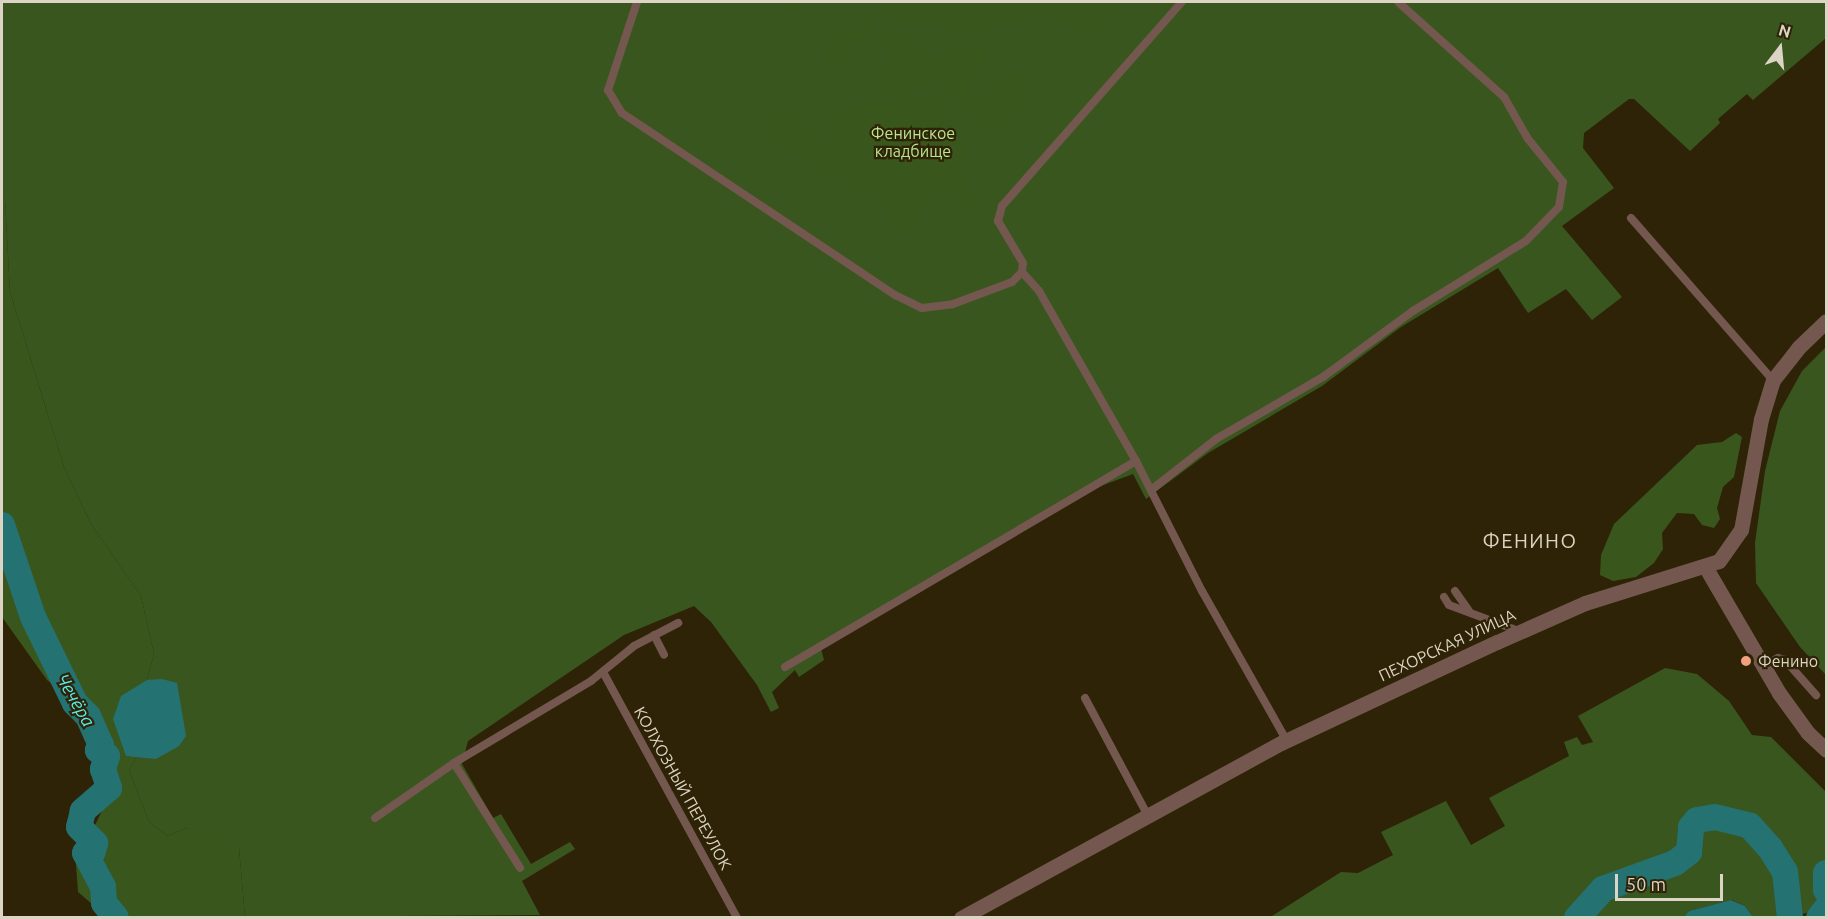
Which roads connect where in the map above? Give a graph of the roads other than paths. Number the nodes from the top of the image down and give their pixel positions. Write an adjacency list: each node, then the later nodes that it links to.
1 (637, 2): 5 (lane)
2 (1182, 2): 5 (lane)
3 (1398, 2): 9 (lane)
4 (1631, 218): 7 (lane)
5 (1022, 272): 8 (lane)
6 (1827, 321): 7 (street, ПЕХОРСКАЯ УЛИЦА)
7 (1773, 380): 10 (street, ПЕХОРСКАЯ УЛИЦА)
8 (1136, 461): 9 (lane); 19 (lane)
9 (1151, 490): 23 (lane)
10 (1706, 568): 15 (street, ПЕХОРСКАЯ УЛИЦА); 18 (street)
11 (1455, 591): 13 (lane)
12 (1444, 597): 13 (lane)
13 (1469, 611): 15 (lane)
14 (678, 623): 16 (lane)
15 (1520, 631): 23 (street, ПЕХОРСКАЯ УЛИЦА)
16 (654, 636): 17 (lane); 20 (lane)
17 (664, 654)
18 (1763, 666): 21 (lane); 24 (street)
19 (785, 667)
20 (603, 672): 25 (lane); 29 (lane, КОЛХОЗНЫЙ ПЕРЕУЛОК)
21 (1816, 695)
22 (1085, 698): 26 (lane)
23 (1287, 741): 26 (street, ПЕХОРСКАЯ УЛИЦА)
24 (1827, 750)
25 (454, 763): 27 (lane); 28 (lane)
26 (1147, 814): 30 (street, ПЕХОРСКАЯ УЛИЦА)
27 (375, 818)
28 (519, 868)
29 (737, 918)
30 (961, 918)

